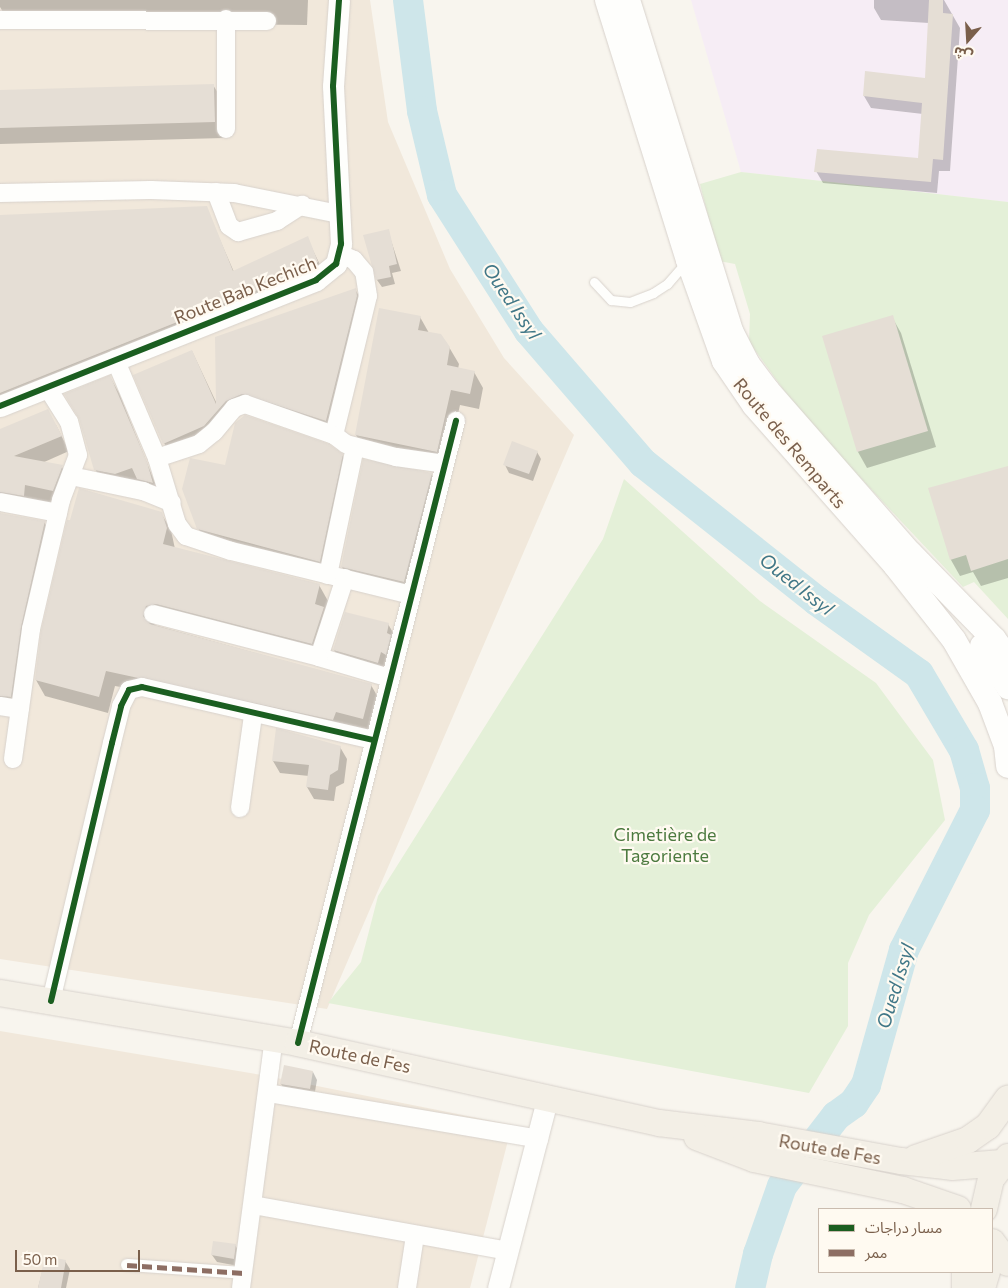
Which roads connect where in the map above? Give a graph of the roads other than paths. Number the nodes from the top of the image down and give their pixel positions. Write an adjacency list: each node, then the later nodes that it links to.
1 (339, 0): 11 (street, Route Bab Kechich)
2 (607, 0): 12 (main road, Route des Remparts)
3 (628, 0): 12 (main road, Route des Remparts)
4 (226, 19): 5 (street); 6 (street); 7 (street)
5 (0, 20)
6 (267, 21)
7 (226, 129)
8 (216, 192): 9 (street); 10 (street); 10 (street)
9 (0, 193)
10 (302, 205): 11 (street)
11 (339, 214): 13 (street, Route Bab Kechich)
12 (697, 253): 14 (lane); 29 (main road, Route des Remparts); 40 (main road, Route des Remparts)
13 (340, 254): 15 (street, Route Bab Kechich); 19 (street)
14 (594, 282)
15 (115, 359): 16 (street, Route Bab Kechich); 21 (street)
16 (47, 387): 17 (street, Route Bab Kechich); 23 (street)
17 (0, 406)
18 (456, 421): 22 (street)
19 (334, 435): 20 (street); 21 (street)
20 (355, 446): 22 (street); 27 (street)
21 (157, 458): 25 (street)
22 (445, 464): 28 (street)
23 (71, 476): 25 (street); 26 (street)
24 (0, 502): 26 (street)
25 (172, 503): 27 (street)
26 (58, 513): 37 (street)
27 (337, 576): 28 (street); 32 (street)
28 (411, 595): 34 (street)
29 (952, 599): 31 (main road, Route des Remparts); 35 (main road)
30 (153, 614): 32 (street)
31 (1001, 637): 33 (main road, Route des Remparts)
32 (319, 657): 34 (street)
33 (1008, 659)
34 (390, 678): 39 (street)
35 (1008, 686)
36 (0, 706): 37 (street)
37 (20, 709): 41 (street)
38 (253, 715): 39 (street); 42 (street); 44 (street)
39 (374, 740): 45 (street)
40 (1007, 754)
41 (14, 759)
42 (240, 808)
43 (0, 993): 44 (main road, Route de Fes)
44 (51, 1001): 45 (main road, Route de Fes)
45 (286, 1040): 46 (street); 47 (main road, Route de Fes)
46 (268, 1093): 49 (street); 54 (street)
47 (548, 1096): 49 (street); 52 (main road, Route de Fes)
48 (1008, 1098): 51 (main road)
49 (539, 1138): 60 (street)
50 (1005, 1160): 51 (main road, Route de Fes); 57 (main road)
51 (901, 1161): 52 (main road, Route de Fes)
52 (834, 1164): 53 (main road, Route de Fes)
53 (903, 1190): 55 (main road); 56 (main road, Route de Fes)
54 (253, 1206): 58 (street); 65 (street)
55 (927, 1208)
56 (955, 1208)
57 (984, 1208)
58 (415, 1236): 60 (street); 66 (street)
59 (993, 1244): 61 (main road)
60 (508, 1251): 67 (street)
61 (1008, 1263)
62 (127, 1265): 65 (street)
63 (965, 1273): 68 (main road)
64 (987, 1273): 69 (main road)
65 (242, 1281)
66 (407, 1288)
67 (498, 1288)
68 (965, 1288)
69 (982, 1288)

